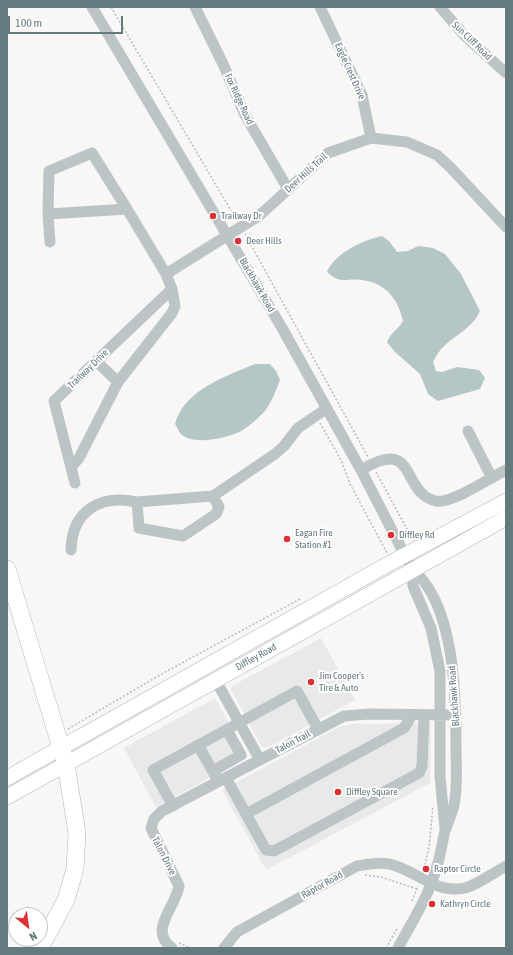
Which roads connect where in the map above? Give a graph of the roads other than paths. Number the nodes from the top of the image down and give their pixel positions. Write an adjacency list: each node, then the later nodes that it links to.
1 (92, 7): 11 (street, Blackhawk Road)
2 (195, 7): 7 (street, Fox Ridge Road)
3 (320, 7): 6 (street, Eagle Crest Drive)
4 (440, 7): 5 (street, Sun Cliff Road)
5 (506, 73)
6 (371, 138): 7 (street, Deer Hills Trail); 10 (street, Deer Hills Trail)
7 (288, 189): 11 (street, Deer Hills Trail)
8 (127, 209): 9 (street); 9 (street); 13 (street)
9 (48, 214): 12 (street)
10 (506, 227)
11 (228, 235): 13 (street); 17 (street, Blackhawk Road)
12 (50, 242)
13 (166, 274): 14 (street)
14 (172, 289): 15 (street, Trailway Drive); 16 (street)
15 (96, 361): 16 (street); 19 (street, Trailway Drive)
16 (118, 382): 19 (street)
17 (326, 408): 20 (street, Blackhawk Road); 24 (street)
18 (468, 431): 22 (street)
19 (71, 467): 23 (street, Trailway Drive)
20 (360, 470): 22 (street); 31 (street, Blackhawk Road)
21 (506, 470): 22 (street)
22 (492, 478)
23 (75, 483)
24 (212, 496): 26 (street); 26 (street)
25 (506, 501): 28 (main road, Diffley Road)
26 (137, 502): 30 (street)
27 (506, 518): 29 (main road, Diffley Road)
28 (445, 533): 29 (street); 31 (main road, Diffley Road)
29 (452, 547): 33 (main road, Diffley Road)
30 (71, 550)
31 (402, 550): 33 (street, Blackhawk Road); 43 (main road, Diffley Road)
32 (7, 569): 43 (highway)
33 (412, 570): 34 (main road, Diffley Road); 36 (street, Blackhawk Road); 38 (street, Blackhawk Road)
34 (215, 679): 39 (street); 43 (main road, Diffley Road)
35 (412, 715): 37 (street, Talon Trail); 40 (street, Talon Trail); 50 (street)
36 (456, 715): 38 (street, Talon Trail); 52 (street, Blackhawk Road)
37 (424, 716): 38 (street, Talon Trail); 50 (street)
38 (440, 716): 52 (street, Blackhawk Road)
39 (239, 723): 40 (street); 41 (street); 44 (street)
40 (318, 729): 44 (street, Talon Trail)
41 (227, 730): 42 (street); 45 (street)
42 (198, 746): 45 (street); 49 (street)
43 (62, 749): 46 (main road, Diffley Road); 48 (main road, Diffley Road); 56 (highway)
44 (260, 760): 47 (street, Talon Trail)
45 (213, 771): 47 (street)
46 (7, 778)
47 (222, 780): 49 (street, Talon Trail); 50 (street)
48 (7, 797)
49 (173, 806): 51 (street, Talon Trail)
50 (246, 814)
51 (151, 828): 55 (street, Talon Drive)
52 (445, 832): 54 (street, Blackhawk Road)
53 (506, 866): 54 (street)
54 (431, 884): 57 (street, Raptor Road); 58 (street, Blackhawk Road)
55 (173, 945)
56 (40, 948)
57 (224, 948)
58 (398, 948)

